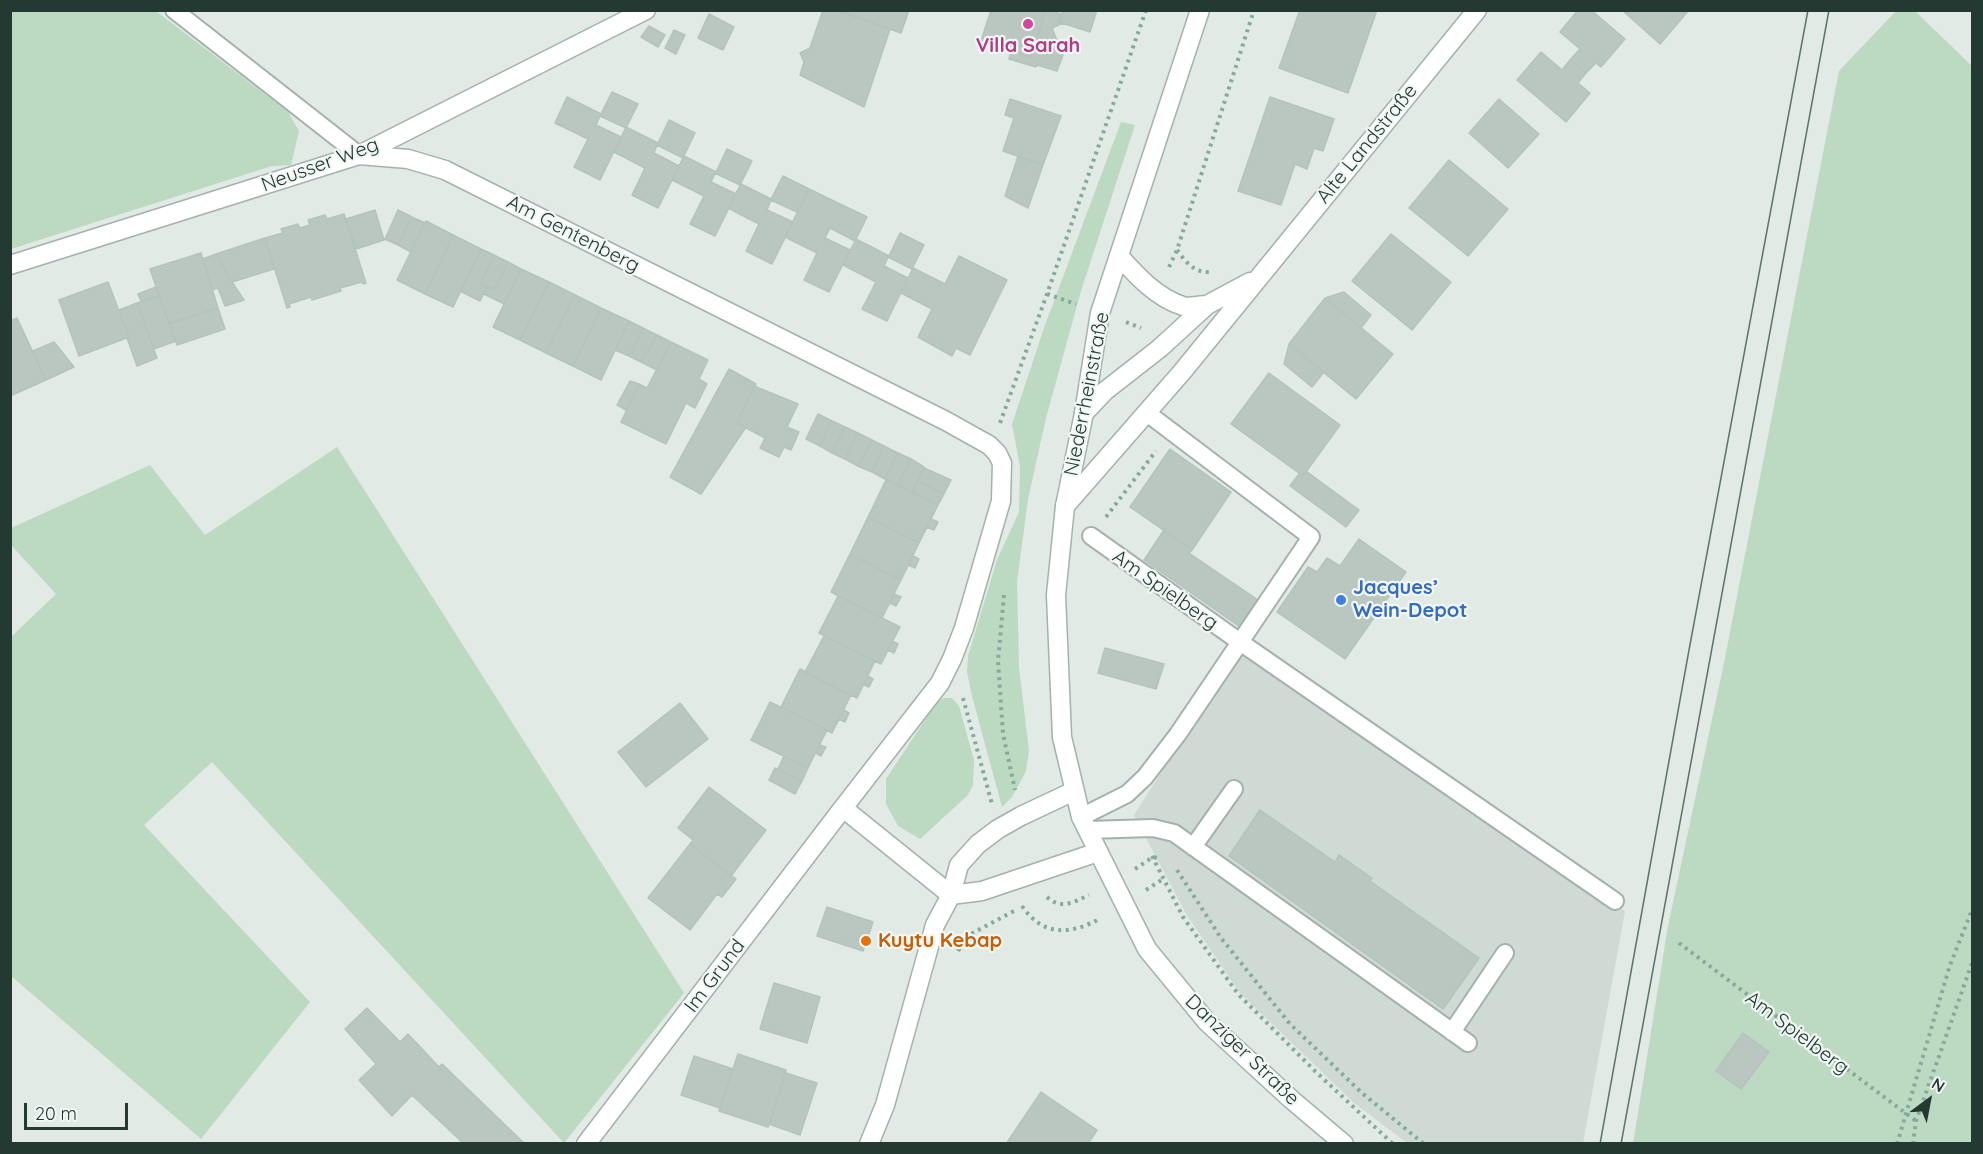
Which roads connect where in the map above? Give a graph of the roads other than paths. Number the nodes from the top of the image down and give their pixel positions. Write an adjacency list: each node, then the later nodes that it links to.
1 (174, 10): 5 (lane)
2 (646, 10): 5 (street, Neusser Weg)
3 (1200, 10): 6 (street, Niederrheinstraße)
4 (1477, 10): 8 (street, Alte Landstraße)
5 (358, 155): 7 (street, Neusser Weg); 17 (street, Am Gentenberg)
6 (1119, 256): 9 (street); 10 (street, Niederrheinstraße)
7 (10, 265)
8 (1257, 278): 9 (street, Alte Landstraße); 11 (street, Alte Landstraße)
9 (1207, 305): 10 (street, Alte Landstraße)
10 (1084, 413): 12 (street, Niederrheinstraße)
11 (1147, 413): 12 (street, Alte Landstraße); 14 (lane)
12 (1065, 506): 16 (street, Niederrheinstraße)
13 (1091, 536): 14 (lane, Am Spielberg)
14 (1240, 642): 18 (lane); 22 (lane, Am Spielberg)
15 (1234, 789): 19 (lane)
16 (1074, 790): 18 (street, Niederrheinstraße); 21 (street)
17 (843, 808): 21 (street); 26 (street, Im Grund)
18 (1084, 824): 19 (lane); 20 (street, Niederrheinstraße)
19 (1193, 847): 24 (lane)
20 (1098, 852): 21 (street); 28 (street, Danziger Straße)
21 (951, 895): 27 (street)
22 (1615, 901)
23 (1505, 952): 24 (lane)
24 (1452, 1032): 25 (lane)
25 (1468, 1043)
26 (586, 1143)
27 (869, 1143)
28 (1344, 1143)

